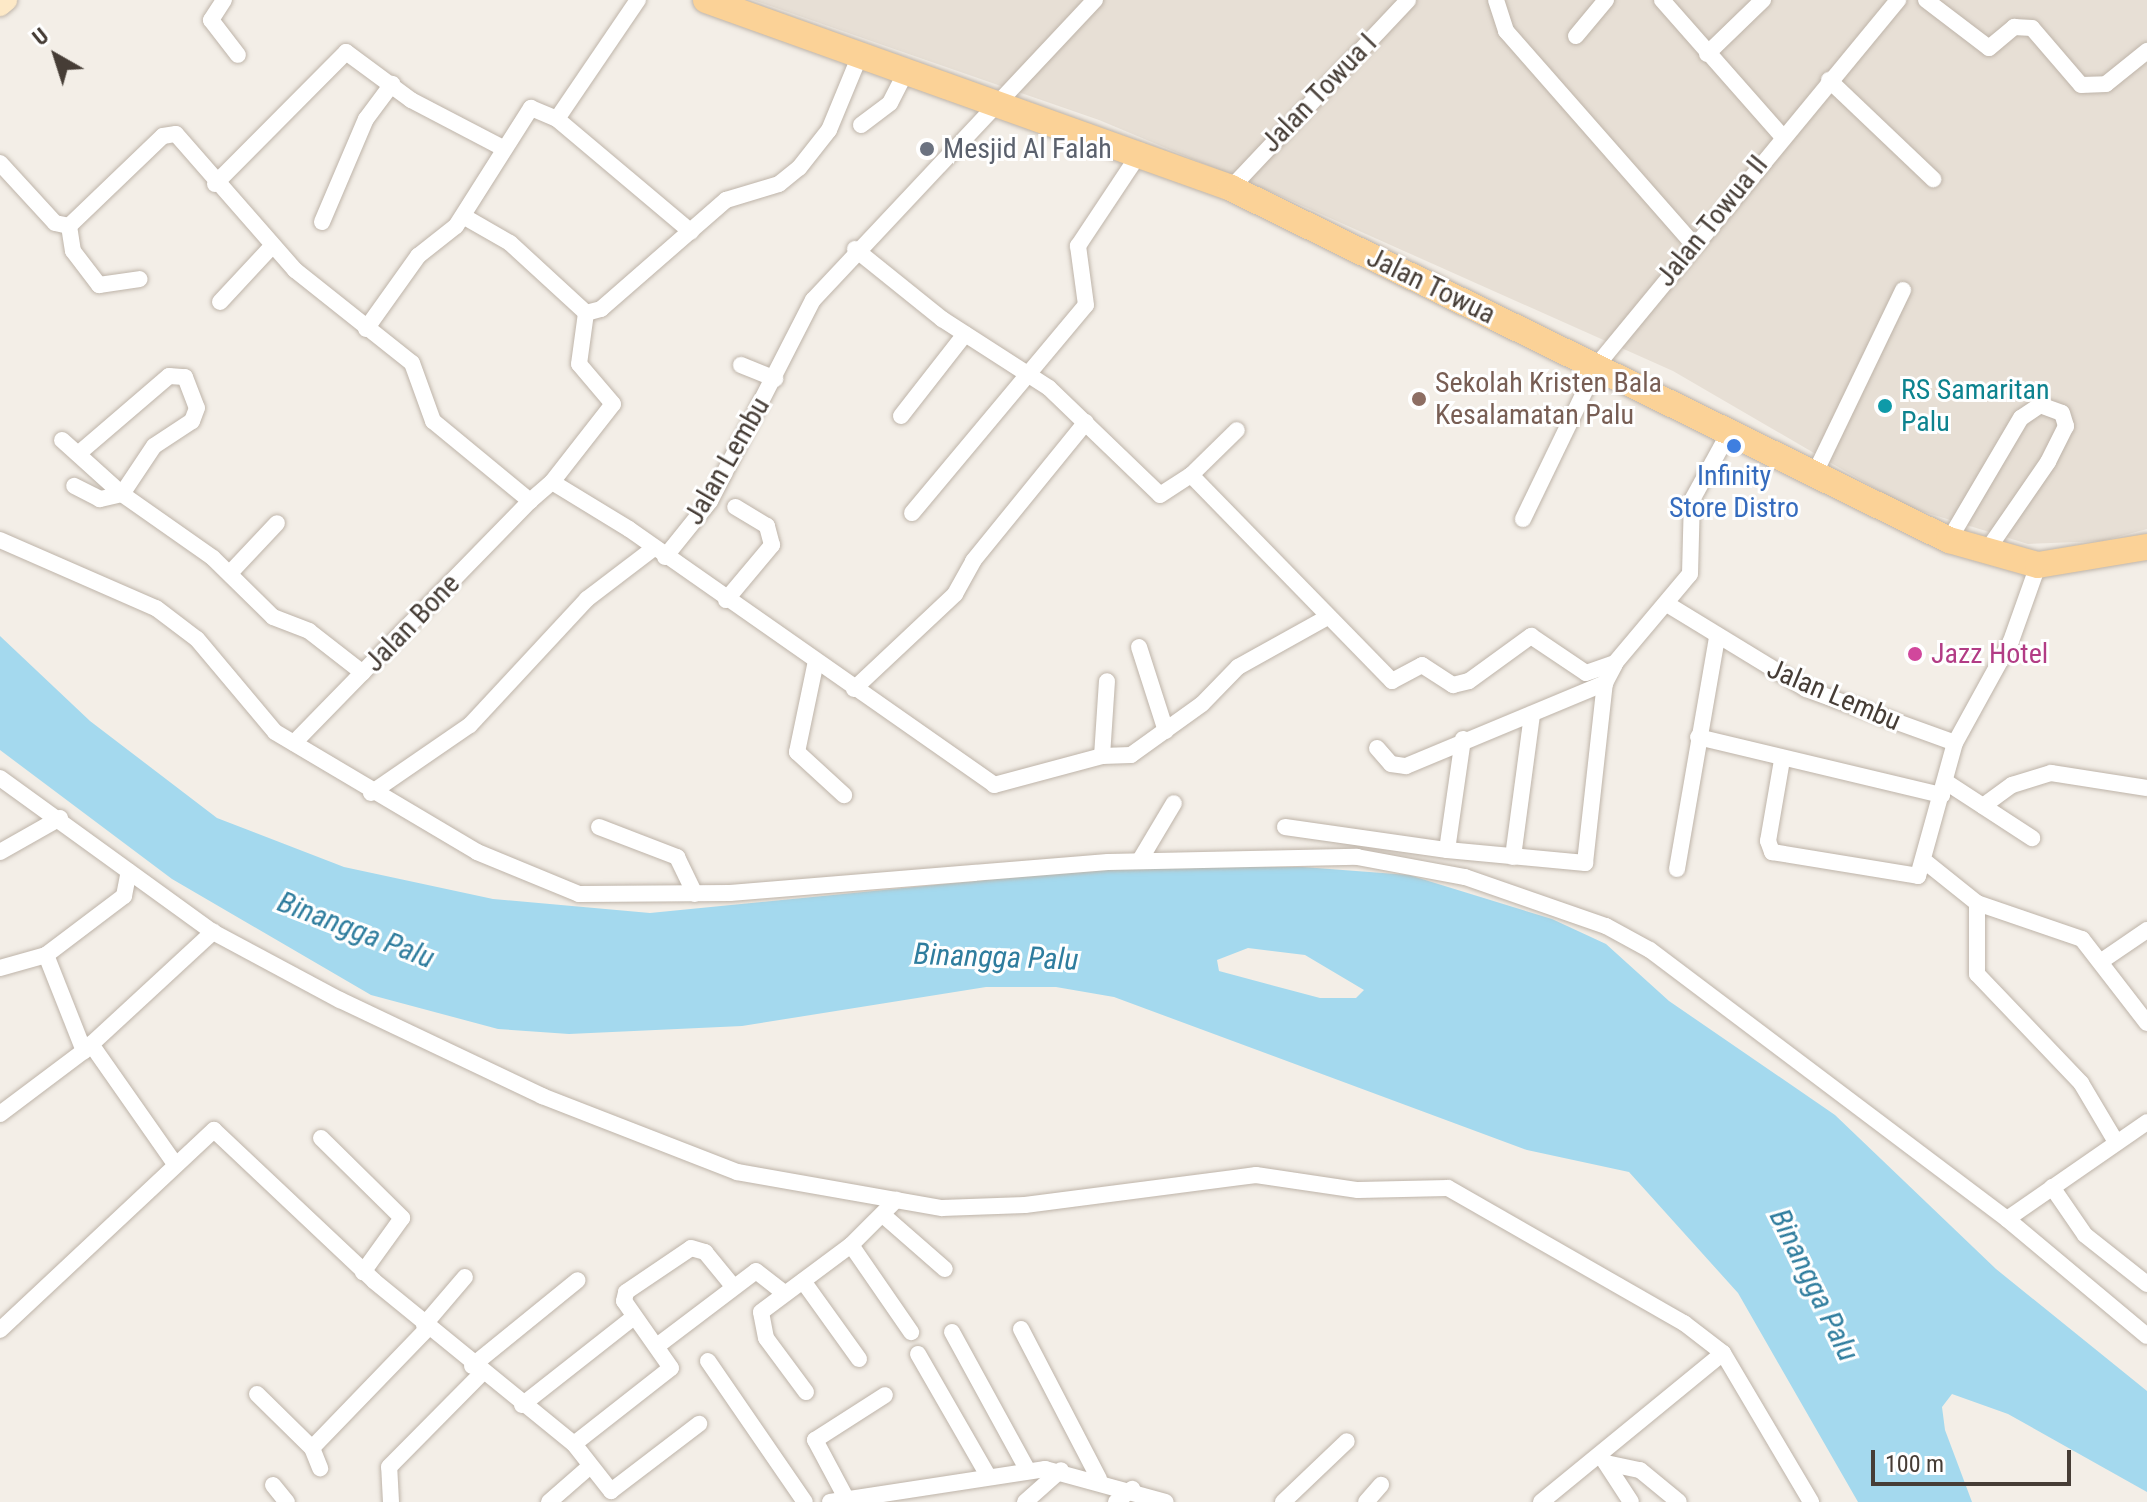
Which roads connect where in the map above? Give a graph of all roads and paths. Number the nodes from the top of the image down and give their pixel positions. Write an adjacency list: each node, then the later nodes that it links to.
1 (6, 0): 13 (main road)
2 (224, 0): 17 (street)
3 (638, 0): 23 (street)
4 (706, 0): 18 (main road, Jalan Towua)
5 (1095, 0): 22 (street, Jalan Lembu)
6 (1408, 0): 31 (street, Jalan Towua I)
7 (1496, 0): 36 (street)
8 (1606, 0): 14 (street)
9 (1662, 0): 16 (street)
10 (1763, 0): 16 (street)
11 (1898, 0): 20 (street, Jalan Towua II)
12 (1926, 0): 15 (street)
13 (0, 5)
14 (1576, 36)
15 (2147, 51)
16 (1707, 54): 25 (street)
17 (238, 55)
18 (860, 55): 19 (main road, Jalan Towua); 35 (street)
19 (906, 72): 22 (main road, Jalan Towua); 24 (street)
20 (1829, 80): 25 (street, Jalan Towua II); 29 (street)
21 (392, 84): 26 (street); 30 (street); 33 (street)
22 (997, 100): 27 (main road, Jalan Towua); 38 (street, Jalan Lembu)
23 (557, 119): 26 (street); 35 (street)
24 (861, 125)
25 (1781, 135): 36 (street, Jalan Towua II)
26 (503, 148): 32 (street)
27 (1141, 151): 31 (main road, Jalan Towua); 47 (street)
28 (0, 163): 34 (street)
29 (1933, 179)
30 (215, 184): 34 (street); 37 (street)
31 (1231, 188): 45 (main road, Jalan Towua)
32 (463, 216): 42 (street); 43 (street)
33 (322, 222)
34 (69, 226): 39 (street)
35 (691, 232): 42 (street)
36 (1692, 243): 45 (street, Jalan Towua II)
37 (272, 246): 41 (street); 43 (street)
38 (855, 249): 44 (street); 48 (street, Jalan Lembu)
39 (140, 279)
40 (1903, 290): 55 (street)
41 (220, 302)
42 (586, 313): 57 (street, Jalan Bone)
43 (366, 329): 60 (street)
44 (965, 334): 47 (street); 49 (street)
45 (1598, 364): 52 (main road, Jalan Towua); 63 (street, Jalan Towua II)
46 (741, 365): 48 (street)
47 (1031, 373): 50 (street); 62 (street)
48 (775, 379): 68 (street, Jalan Lembu)
49 (901, 416)
50 (1086, 422): 56 (street); 82 (street)
51 (1237, 430): 56 (street)
52 (1730, 431): 55 (main road, Jalan Towua); 73 (street)
53 (62, 440): 54 (street)
54 (78, 454): 59 (street); 59 (street)
55 (1815, 473): 66 (main road, Jalan Towua)
56 (1191, 475): 74 (street)
57 (552, 482): 60 (street, Jalan Bone); 68 (street)
58 (74, 486): 59 (street)
59 (122, 494): 71 (street)
60 (530, 501): 79 (street, Jalan Bone)
61 (735, 507): 72 (street)
62 (912, 513)
63 (1523, 519)
64 (277, 523): 71 (street)
65 (0, 540): 87 (street)
66 (1949, 540): 69 (main road, Jalan Towua); 69 (street)
67 (2147, 547): 70 (main road, Jalan Towua)
68 (660, 552): 72 (street); 95 (street, Jalan Lembu)
69 (1986, 552): 70 (main road, Jalan Towua)
70 (2038, 565): 88 (street)
71 (231, 572): 79 (street)
72 (726, 600): 77 (street)
73 (1667, 604): 75 (street, Jalan Lembu); 78 (street)
74 (1326, 618): 78 (street); 84 (street)
75 (1717, 637): 85 (street); 88 (street, Jalan Lembu)
76 (1139, 647): 84 (street)
77 (816, 661): 82 (street); 96 (street)
78 (1615, 663): 81 (street)
79 (363, 673): 87 (street, Jalan Bone)
80 (1107, 681): 90 (street)
81 (1605, 683): 83 (street); 105 (street)
82 (854, 689): 90 (street)
83 (1532, 714): 86 (street); 105 (street)
84 (1166, 731): 90 (street)
85 (1698, 737): 91 (street); 108 (street)
86 (1463, 739): 89 (street); 103 (street)
87 (294, 743): 95 (street)
88 (1955, 743): 93 (street)
89 (1377, 748)
90 (1102, 756)
91 (1782, 760): 93 (street); 107 (street)
92 (0, 778): 99 (street)
93 (1944, 788): 98 (street); 107 (street)
94 (2147, 788): 98 (street)
95 (371, 793): 110 (street)
96 (844, 795)
97 (1174, 803): 106 (street)
98 (1983, 806): 102 (street)
99 (60, 818): 104 (street); 109 (street)
100 (599, 827): 110 (street)
101 (1285, 827): 103 (street)
102 (2032, 838)
103 (1447, 850): 105 (street)
104 (0, 852)
105 (1513, 857)
106 (1140, 860): 110 (street); 127 (street)
107 (1927, 863): 111 (street)
108 (1677, 869)
109 (129, 871): 113 (street); 114 (street)
110 (695, 894)
111 (1977, 903): 115 (street); 122 (street)
112 (2147, 930): 115 (street)
113 (213, 932): 118 (street); 125 (street)
114 (46, 955): 116 (street); 118 (street)
115 (2103, 960): 117 (street)
116 (0, 968)
117 (2145, 1016)
118 (88, 1048): 119 (street); 123 (street)
119 (0, 1114)
120 (2147, 1122): 122 (street)
121 (321, 1138): 130 (street)
122 (2116, 1142): 124 (street)
123 (175, 1164): 130 (street); 140 (street)
124 (2052, 1187): 127 (street); 134 (street)
125 (896, 1200): 126 (street); 145 (street)
126 (883, 1215): 128 (street); 129 (street)
127 (2007, 1219): 143 (street)
128 (851, 1245): 133 (street); 141 (street)
129 (945, 1269)
130 (363, 1272): 138 (street)
131 (465, 1277): 138 (street)
132 (578, 1280): 149 (street)
133 (803, 1281): 136 (street); 147 (street)
134 (2147, 1284)
135 (732, 1285): 136 (street); 137 (street); 144 (street)
136 (784, 1293): 150 (street)
137 (634, 1317): 144 (street); 153 (street)
138 (426, 1327): 149 (street); 157 (street)
139 (1021, 1329): 164 (street)
140 (0, 1330)
141 (911, 1332)
142 (952, 1332): 161 (street)
143 (2147, 1336)
144 (657, 1346): 156 (street)
145 (1723, 1353): 158 (street); 182 (street)
146 (918, 1354): 163 (street)
147 (859, 1359)
148 (708, 1361): 173 (street)
149 (476, 1370): 153 (street); 171 (street)
150 (806, 1392)
151 (257, 1394): 157 (street)
152 (885, 1395): 169 (street)
153 (522, 1405): 156 (street)
154 (699, 1424): 160 (street)
155 (1347, 1441): 177 (street)
156 (574, 1444): 160 (street)
157 (312, 1448): 159 (street)
158 (1602, 1459): 179 (street); 180 (street); 181 (street)
159 (320, 1468)
160 (588, 1468): 172 (street)
161 (1027, 1469): 162 (street); 163 (street)
162 (1061, 1470): 164 (street); 174 (street)
163 (987, 1474): 168 (street)
164 (1099, 1479): 167 (street)
165 (273, 1485): 170 (street)
166 (1381, 1485): 178 (street)
167 (1132, 1489): 175 (street); 176 (street)
168 (916, 1495): 169 (street)
169 (838, 1500)
170 (287, 1502)
171 (391, 1502)
172 (549, 1502)
173 (805, 1502)
174 (1025, 1502)
175 (1116, 1502)
176 (1166, 1502)
177 (1283, 1502)
178 (1366, 1502)
179 (1541, 1502)
180 (1631, 1502)
181 (1679, 1502)
182 (1811, 1502)

